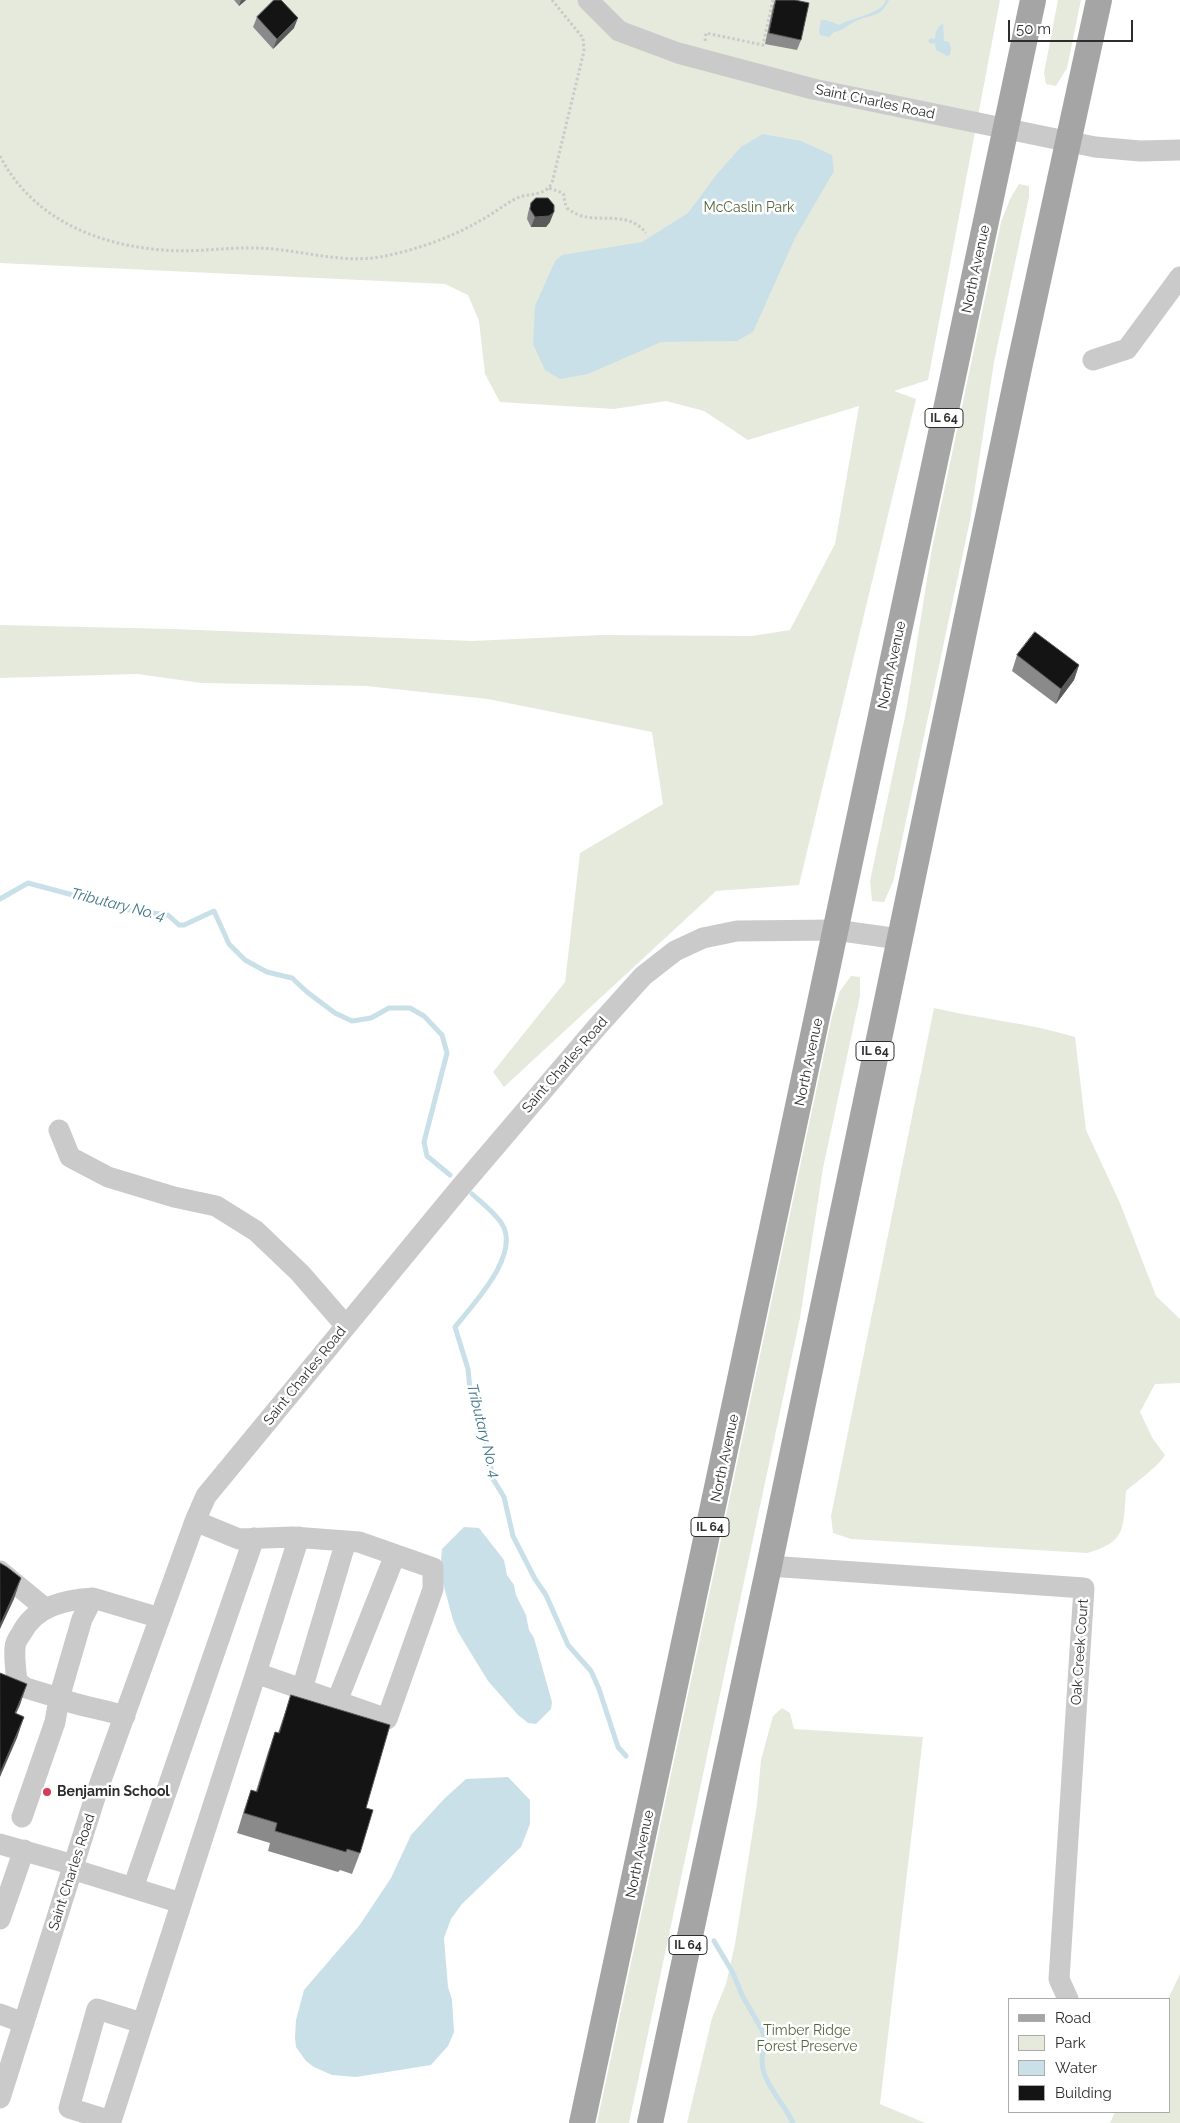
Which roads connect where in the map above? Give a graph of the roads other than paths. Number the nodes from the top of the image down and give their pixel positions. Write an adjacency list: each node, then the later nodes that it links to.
1 (588, 0): 4 (street, Saint Charles Road)
2 (1033, 0): 4 (main road, North Avenue / IL 64)
3 (1099, 0): 5 (main road, IL 64)
4 (1006, 129): 5 (street, Saint Charles Road); 9 (main road, North Avenue / IL 64)
5 (1067, 143): 6 (street, Saint Charles Road); 10 (main road, IL 64)
6 (1180, 150)
7 (1180, 277): 8 (street)
8 (1093, 360)
9 (835, 930): 10 (street, Saint Charles Road); 12 (street, Saint Charles Road); 40 (main road, North Avenue / IL 64)
10 (899, 938): 18 (main road, IL 64)
11 (59, 1130): 12 (street)
12 (346, 1326): 13 (street, Saint Charles Road)
13 (195, 1521): 14 (street); 22 (street, Saint Charles Road)
14 (254, 1538): 15 (street); 32 (street)
15 (299, 1538): 16 (street); 23 (street)
16 (346, 1541): 17 (street); 24 (street)
17 (395, 1554): 26 (street); 26 (street)
18 (769, 1566): 35 (street, Oak Creek Court); 41 (main road, IL 64)
19 (0, 1571): 21 (street)
20 (93, 1598): 21 (street); 22 (street); 25 (street)
21 (46, 1609): 25 (street)
22 (160, 1618): 27 (street, Saint Charles Road)
23 (256, 1673): 24 (street); 33 (street)
24 (302, 1689): 26 (street)
25 (59, 1698): 27 (street); 28 (street)
26 (337, 1701)
27 (125, 1716): 31 (street, Saint Charles Road)
28 (22, 1817)
29 (0, 1844): 30 (street)
30 (24, 1850): 31 (street); 34 (street)
31 (73, 1867): 32 (street); 37 (street, Saint Charles Road)
32 (133, 1888): 33 (street)
33 (182, 1903): 38 (street)
34 (0, 1919)
35 (1068, 1998)
36 (0, 2014): 37 (street)
37 (24, 2023): 39 (street, Saint Charles Road)
38 (142, 2023): 38 (street)
39 (0, 2098)
40 (582, 2123)
41 (650, 2123)

